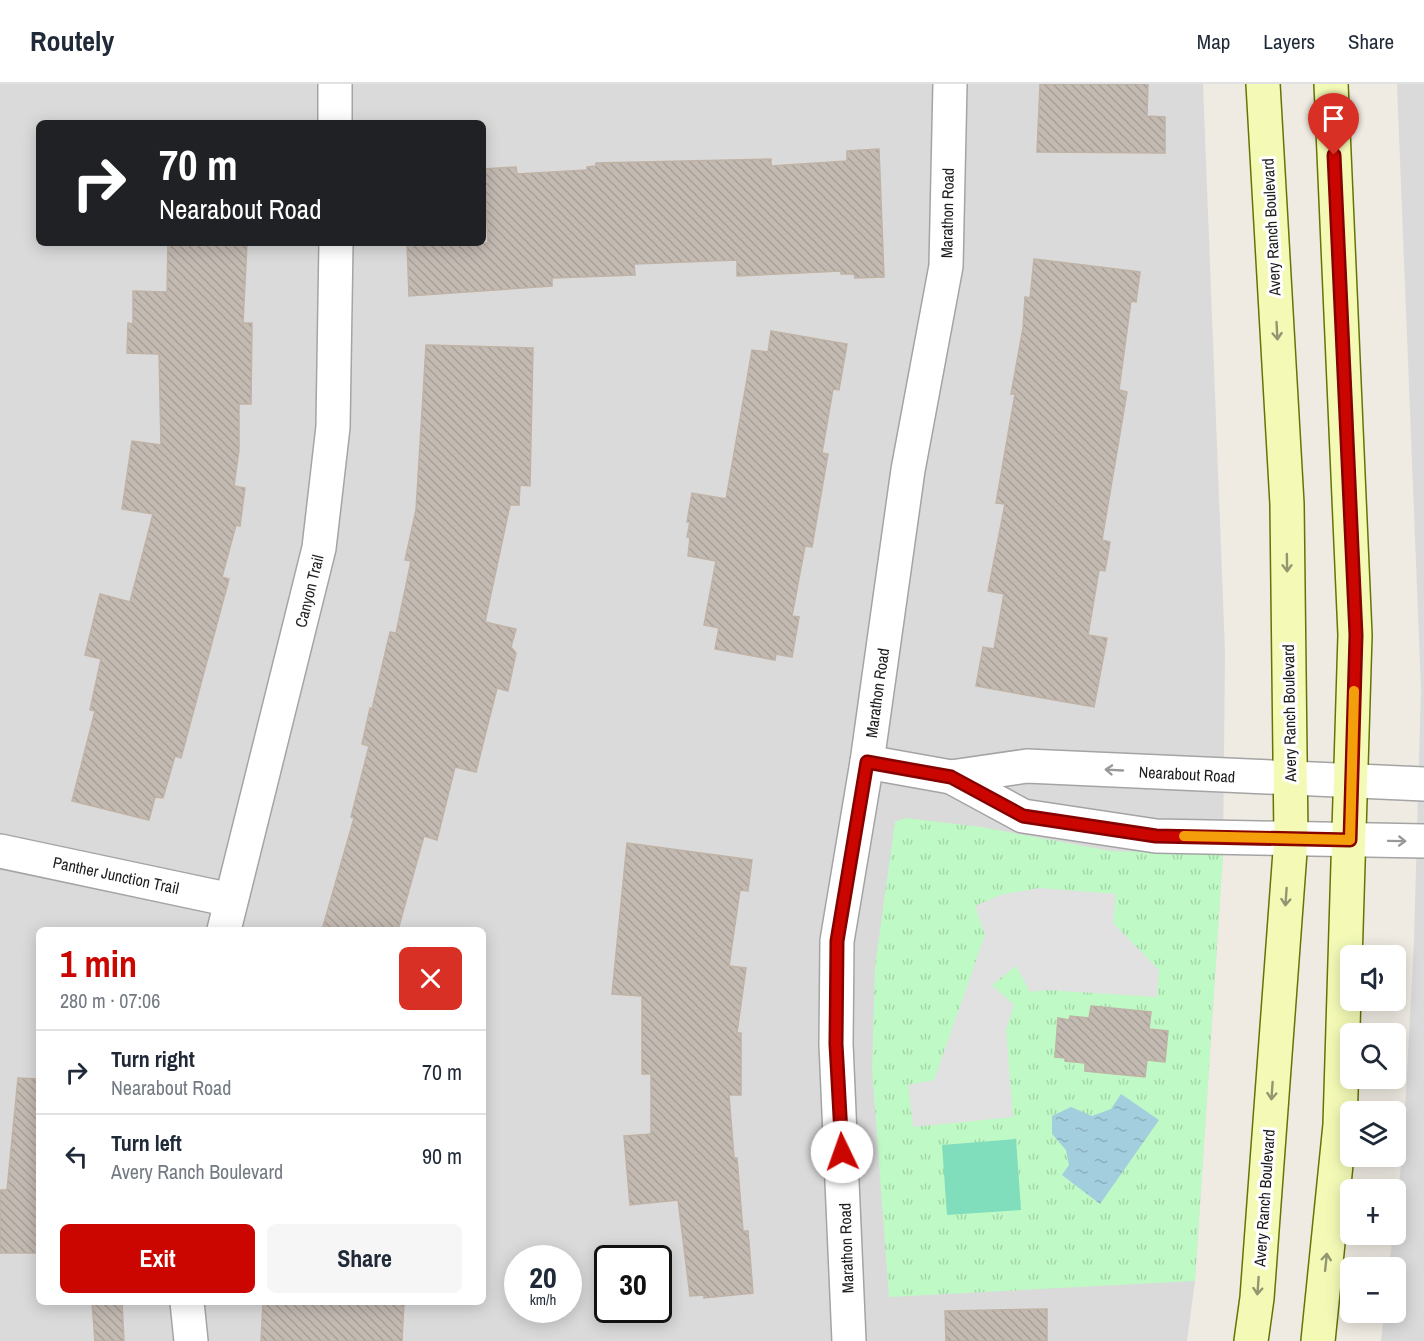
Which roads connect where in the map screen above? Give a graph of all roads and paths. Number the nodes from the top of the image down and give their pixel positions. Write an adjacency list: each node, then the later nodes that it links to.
1 (334, 84): 5 (street)
2 (950, 84): 7 (street, Marathon Road)
3 (1263, 84): 9 (main road, Avery Ranch Boulevard, one-way to 9)
4 (1331, 84): 10 (main road)
5 (335, 120)
6 (336, 246): 16 (street, Canyon Trail)
7 (867, 762): 8 (street, Nearabout Road); 19 (street, Marathon Road)
8 (951, 777): 9 (street, Nearabout Road, one-way to 8); 12 (street, Nearabout Road)
9 (1290, 779): 10 (street, Nearabout Road); 12 (main road, Avery Ranch Boulevard)
10 (1353, 781): 11 (street, Nearabout Road); 13 (main road)
11 (1424, 784)
12 (1291, 838): 13 (street, Nearabout Road); 20 (main road, Avery Ranch Boulevard, one-way to 20)
13 (1350, 840): 14 (street, Nearabout Road, one-way to 14); 21 (main road, one-way to 13)
14 (1424, 841)
15 (0, 851): 16 (street, Panther Junction Trail)
16 (227, 915)
17 (187, 1305): 18 (street)
18 (191, 1341)
19 (849, 1341)
20 (1251, 1341)
21 (1318, 1341)

